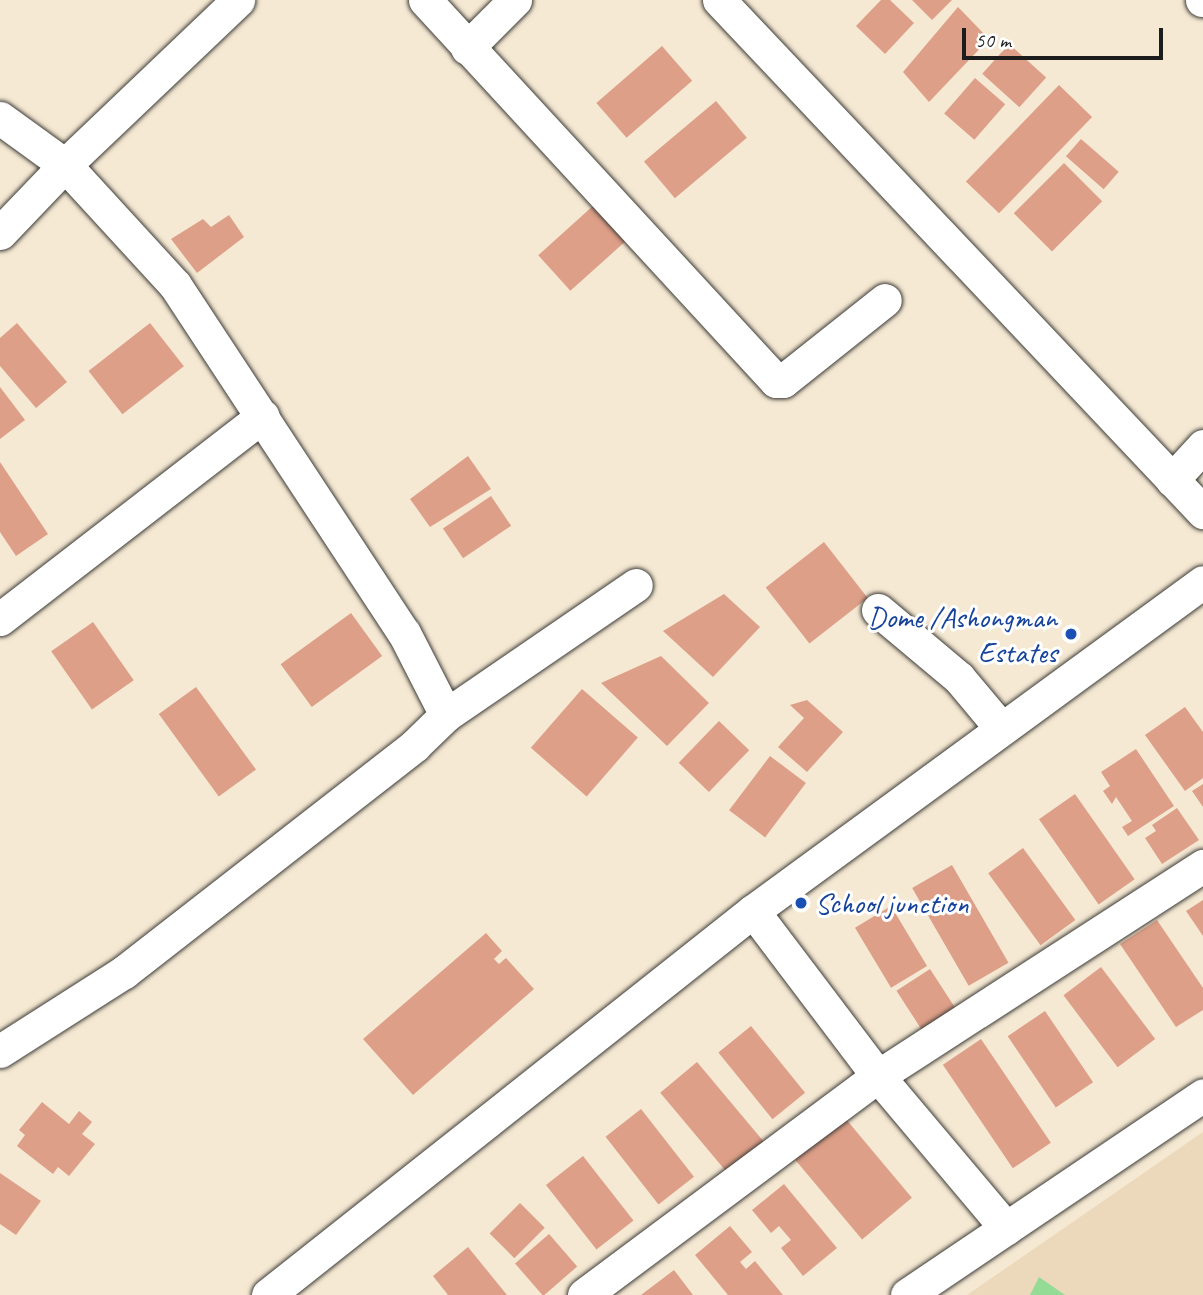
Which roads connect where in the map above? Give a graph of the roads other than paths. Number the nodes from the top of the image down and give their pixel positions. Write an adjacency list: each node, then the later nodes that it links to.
1 (238, 0): 7 (street)
2 (425, 0): 5 (street)
3 (515, 0): 5 (street)
4 (719, 0): 12 (street)
5 (467, 48): 9 (street)
6 (0, 118): 7 (street)
7 (65, 165): 8 (street); 10 (street)
8 (0, 233)
9 (885, 300)
10 (263, 416): 17 (street); 18 (street)
11 (1203, 446): 12 (street)
12 (1172, 480): 13 (street)
13 (1203, 512)
14 (1203, 582): 19 (street)
15 (636, 585): 18 (street)
16 (878, 610): 19 (street)
17 (0, 619)
18 (446, 715): 22 (street)
19 (1001, 728): 21 (street)
20 (1203, 866): 23 (street)
21 (753, 911): 23 (street); 26 (street)
22 (0, 1051)
23 (878, 1076): 25 (street); 27 (street)
24 (1203, 1095): 25 (street)
25 (1006, 1228): 28 (street)
26 (268, 1295)
27 (584, 1295)
28 (907, 1295)

